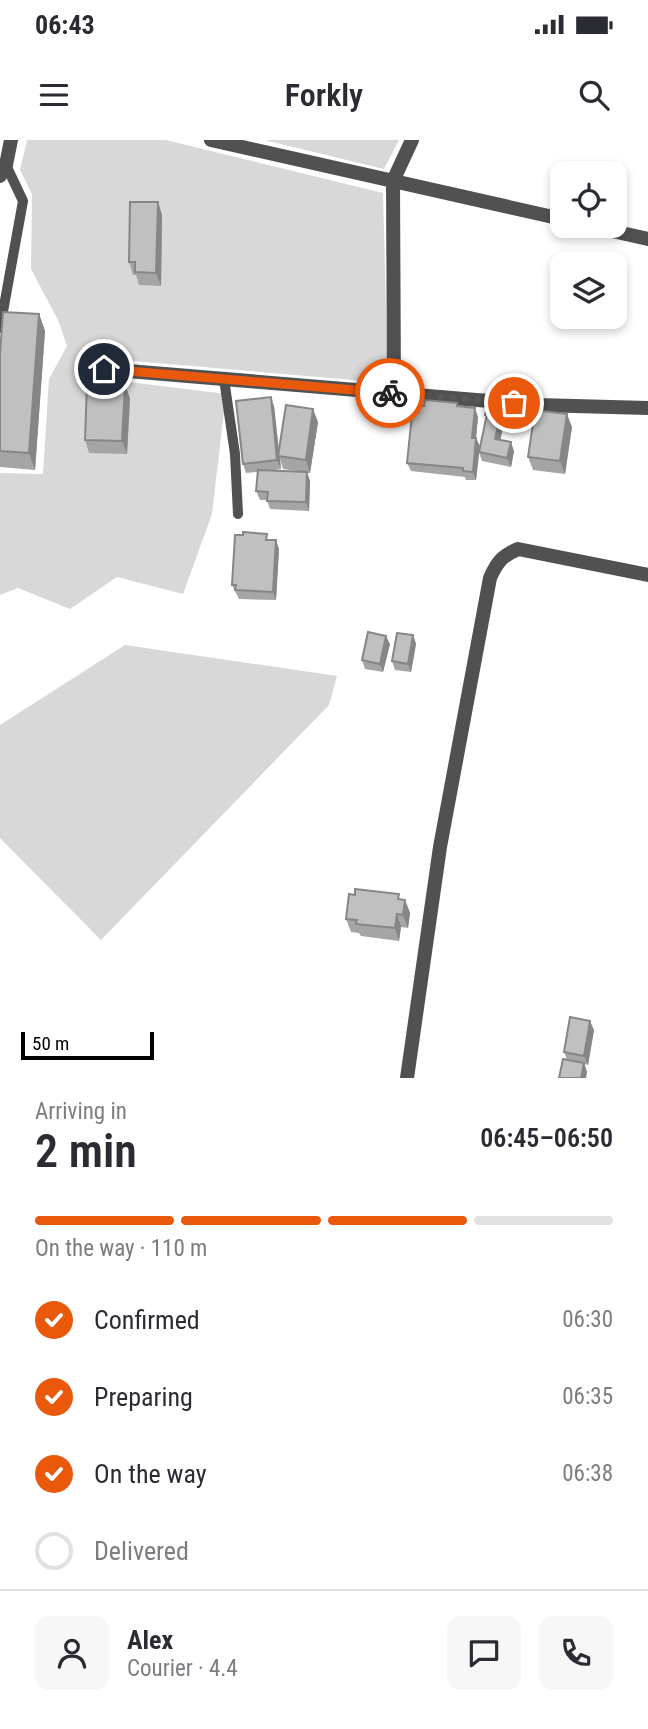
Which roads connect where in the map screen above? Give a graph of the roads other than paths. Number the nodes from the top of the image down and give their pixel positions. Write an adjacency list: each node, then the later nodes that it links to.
1 (11, 140): 4 (street)
2 (211, 140): 5 (street)
3 (412, 140): 5 (street)
4 (3, 170): 9 (lane)
5 (393, 181): 6 (street); 12 (street)
6 (550, 216)
7 (627, 234): 8 (street)
8 (648, 239)
9 (0, 328)
10 (104, 369): 11 (street)
11 (224, 379): 12 (street); 14 (lane)
12 (394, 393): 13 (street)
13 (648, 408)
14 (238, 514)
15 (648, 575): 16 (street)
16 (407, 1078)

